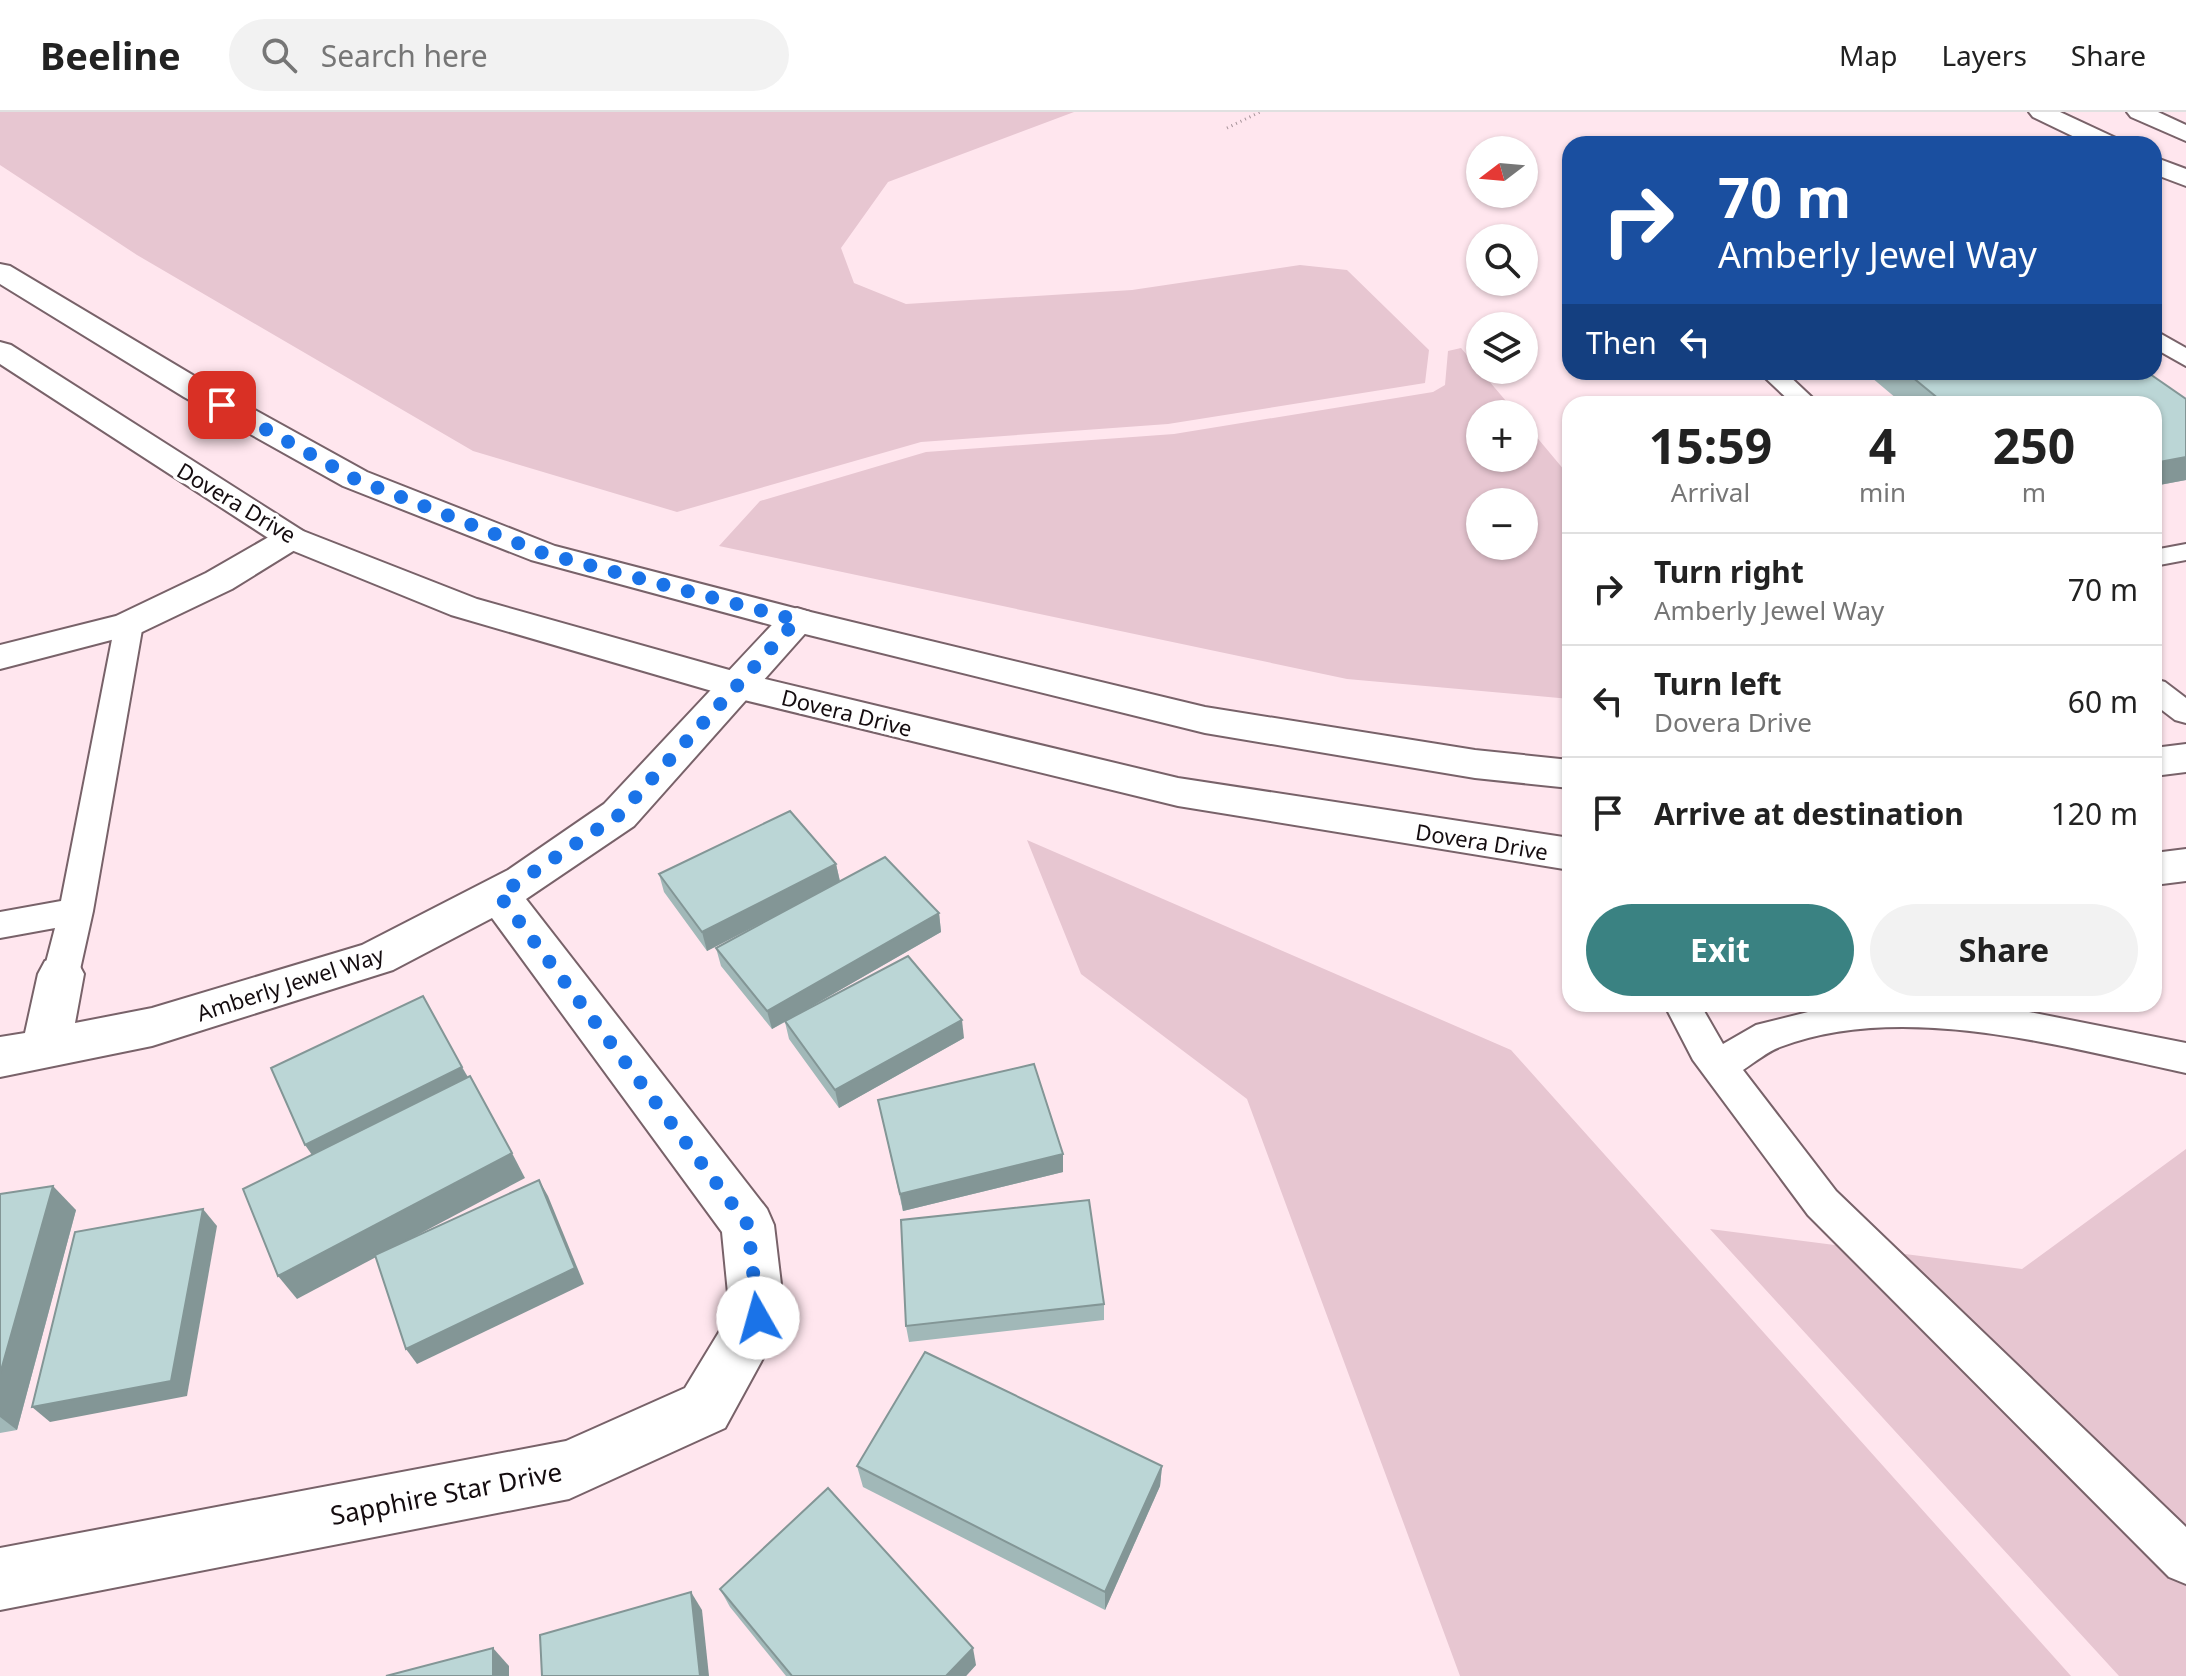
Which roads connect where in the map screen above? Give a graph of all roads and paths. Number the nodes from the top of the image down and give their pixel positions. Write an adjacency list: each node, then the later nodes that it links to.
1 (1260, 112): 4 (path)
2 (2041, 112): 6 (street)
3 (2139, 112): 5 (street)
4 (1227, 128)
5 (2186, 134)
6 (2092, 136)
7 (2162, 168): 8 (street)
8 (2186, 178)
9 (0, 272): 18 (street)
10 (2162, 342): 12 (lane)
11 (0, 351): 15 (street, Dovera Drive)
12 (2186, 359)
13 (1780, 380): 14 (lane)
14 (1798, 396)
15 (291, 538): 19 (street); 21 (street, Dovera Drive)
16 (2186, 552): 17 (lane)
17 (2162, 556)
18 (797, 620): 21 (street, Amberly Jewel Way); 26 (street)
19 (129, 624): 20 (street); 31 (lane)
20 (0, 657)
21 (736, 685): 27 (street, Dovera Drive); 30 (street, Amberly Jewel Way)
22 (2162, 695): 23 (lane)
23 (2186, 713)
24 (2186, 758): 25 (street)
25 (2162, 761)
26 (1562, 773)
27 (1562, 853)
28 (2186, 865): 29 (street)
29 (2162, 868)
30 (499, 895): 35 (street, Amberly Jewel Way); 40 (street, Sapphire Star Drive)
31 (76, 911): 32 (lane); 33 (lane)
32 (0, 925)
33 (61, 974): 35 (street)
34 (1687, 1012): 38 (lane)
35 (46, 1048): 36 (street, Amberly Jewel Way)
36 (0, 1057)
37 (2186, 1058): 38 (lane)
38 (1719, 1067): 39 (lane)
39 (2186, 1560)
40 (0, 1579)

